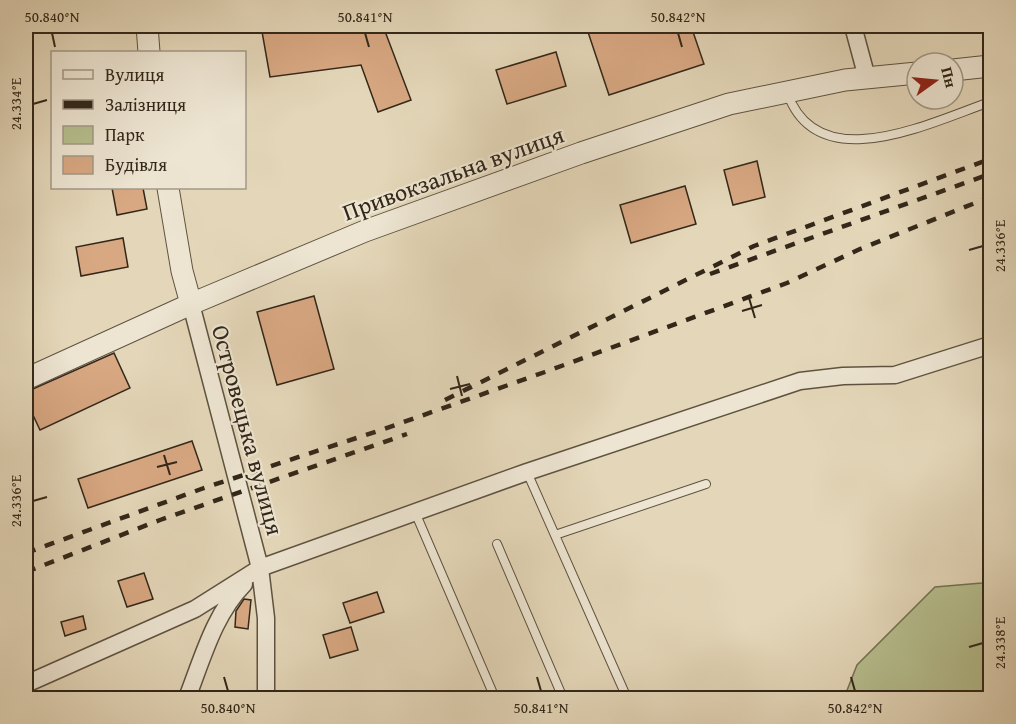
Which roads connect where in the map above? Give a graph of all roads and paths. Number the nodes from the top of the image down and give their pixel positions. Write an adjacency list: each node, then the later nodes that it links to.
1 (147, 26): 3 (street)
2 (853, 26): 7 (street)
3 (149, 51)
4 (990, 66): 5 (street)
5 (965, 69)
6 (905, 74): 7 (street, Привокзальна вулиця)
7 (867, 78): 8 (street, Привокзальна вулиця)
8 (787, 92): 9 (lane); 11 (street, Привокзальна вулиця)
9 (990, 102)
10 (168, 189): 11 (street)
11 (191, 304): 13 (street, Привокзальна вулиця); 19 (street, Островецька вулиця)
12 (990, 345): 14 (street)
13 (26, 379)
14 (527, 472): 16 (street); 17 (lane)
15 (706, 484): 17 (lane)
16 (415, 512): 19 (street); 23 (lane)
17 (555, 535): 25 (lane)
18 (497, 544): 24 (lane)
19 (260, 568): 20 (street); 21 (street, Островецька вулиця); 22 (street, Островецька вулиця)
20 (26, 684)
21 (187, 699)
22 (266, 699)
23 (495, 699)
24 (562, 699)
25 (627, 699)

